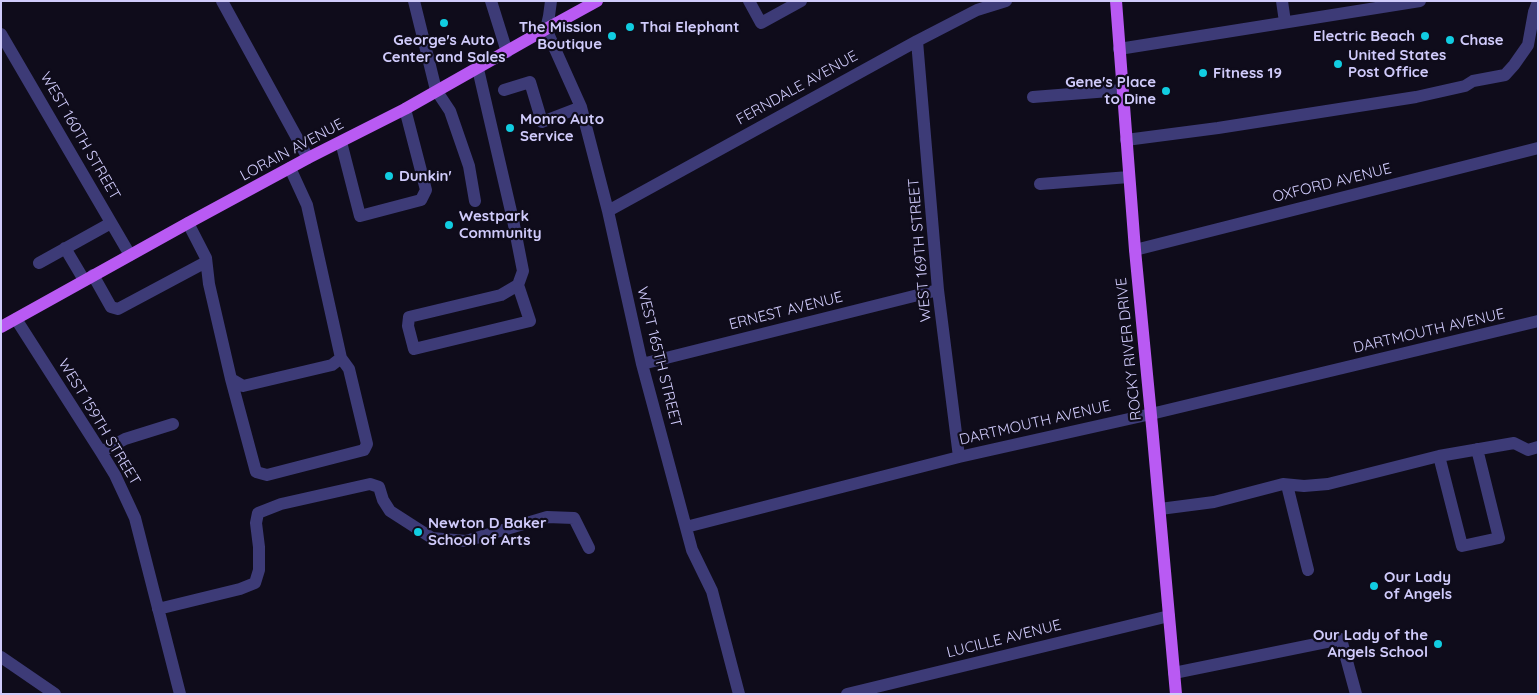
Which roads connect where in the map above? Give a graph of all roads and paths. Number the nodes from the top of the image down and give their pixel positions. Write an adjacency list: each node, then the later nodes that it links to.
1 (222, 1): 29 (street)
2 (414, 1): 20 (street)
3 (491, 1): 18 (street)
4 (550, 1): 14 (street)
5 (597, 1): 14 (main road, LORAIN AVENUE)
6 (749, 1): 7 (street)
7 (801, 1)
8 (1006, 1): 16 (street, FERNDALE AVENUE)
9 (1116, 1): 17 (main road, ROCKY RIVER DRIVE)
10 (1282, 1): 13 (street)
11 (1420, 1): 13 (street)
12 (1538, 2): 26 (street)
13 (1285, 22): 17 (street)
14 (546, 29): 18 (main road, LORAIN AVENUE); 24 (street, WEST 165TH STREET)
15 (1, 34): 35 (street, WEST 160TH STREET)
16 (917, 40): 34 (street, FERNDALE AVENUE); 44 (street, WEST 169TH STREET)
17 (1119, 49): 22 (main road, ROCKY RIVER DRIVE)
18 (507, 52): 19 (main road, LORAIN AVENUE)
19 (478, 69): 20 (main road, LORAIN AVENUE); 43 (street)
20 (436, 90): 25 (main road, LORAIN AVENUE); 33 (street)
21 (504, 90): 24 (street)
22 (1122, 90): 23 (street); 26 (main road, ROCKY RIVER DRIVE)
23 (1033, 97)
24 (581, 107): 34 (street, WEST 165TH STREET)
25 (405, 109): 27 (main road, LORAIN AVENUE); 27 (street)
26 (1126, 140): 31 (main road, ROCKY RIVER DRIVE)
27 (341, 142): 29 (main road, LORAIN AVENUE)
28 (1538, 148): 38 (street, OXFORD AVENUE)
29 (308, 158): 30 (main road, LORAIN AVENUE)
30 (290, 168): 36 (main road, LORAIN AVENUE); 48 (street)
31 (1129, 177): 32 (street); 38 (main road, ROCKY RIVER DRIVE)
32 (1040, 184)
33 (475, 201)
34 (608, 211): 49 (street, WEST 165TH STREET)
35 (111, 223): 37 (street); 39 (street, WEST 160TH STREET)
36 (188, 223): 39 (main road, LORAIN AVENUE); 40 (street)
37 (65, 248): 41 (street); 42 (street)
38 (1135, 250): 51 (main road, ROCKY RIVER DRIVE)
39 (130, 255): 42 (main road, LORAIN AVENUE)
40 (206, 262): 42 (street); 50 (street)
41 (39, 263)
42 (88, 278): 45 (main road, LORAIN AVENUE)
43 (518, 285): 43 (street)
44 (938, 290): 49 (street, ERNEST AVENUE); 57 (street, WEST 169TH STREET)
45 (16, 319): 47 (main road, LORAIN AVENUE); 55 (street, WEST 159TH STREET)
46 (1538, 321): 51 (street, DARTMOUTH AVENUE)
47 (1, 327)
48 (341, 358): 50 (street); 50 (street)
49 (642, 364): 60 (street, WEST 165TH STREET)
50 (231, 379)
51 (1151, 414): 57 (street, DARTMOUTH AVENUE); 59 (main road, ROCKY RIVER DRIVE)
52 (173, 424): 55 (street)
53 (1538, 448): 54 (street)
54 (1478, 449): 56 (street); 56 (street)
55 (102, 452): 63 (street, WEST 159TH STREET)
56 (1439, 456): 58 (street)
57 (959, 457): 60 (street, DARTMOUTH AVENUE)
58 (1287, 485): 59 (street); 62 (street)
59 (1160, 509): 64 (main road, ROCKY RIVER DRIVE)
60 (686, 527): 69 (street, WEST 165TH STREET)
61 (589, 548): 63 (street)
62 (1308, 570)
63 (158, 609): 68 (street, WEST 159TH STREET)
64 (1169, 616): 66 (main road, ROCKY RIVER DRIVE); 70 (street, LUCILLE AVENUE)
65 (1, 657): 67 (street)
66 (1174, 673): 71 (main road, ROCKY RIVER DRIVE); 72 (street)
67 (54, 694)
68 (180, 694)
69 (739, 694)
70 (847, 694)
71 (1176, 694)
72 (1356, 694)

